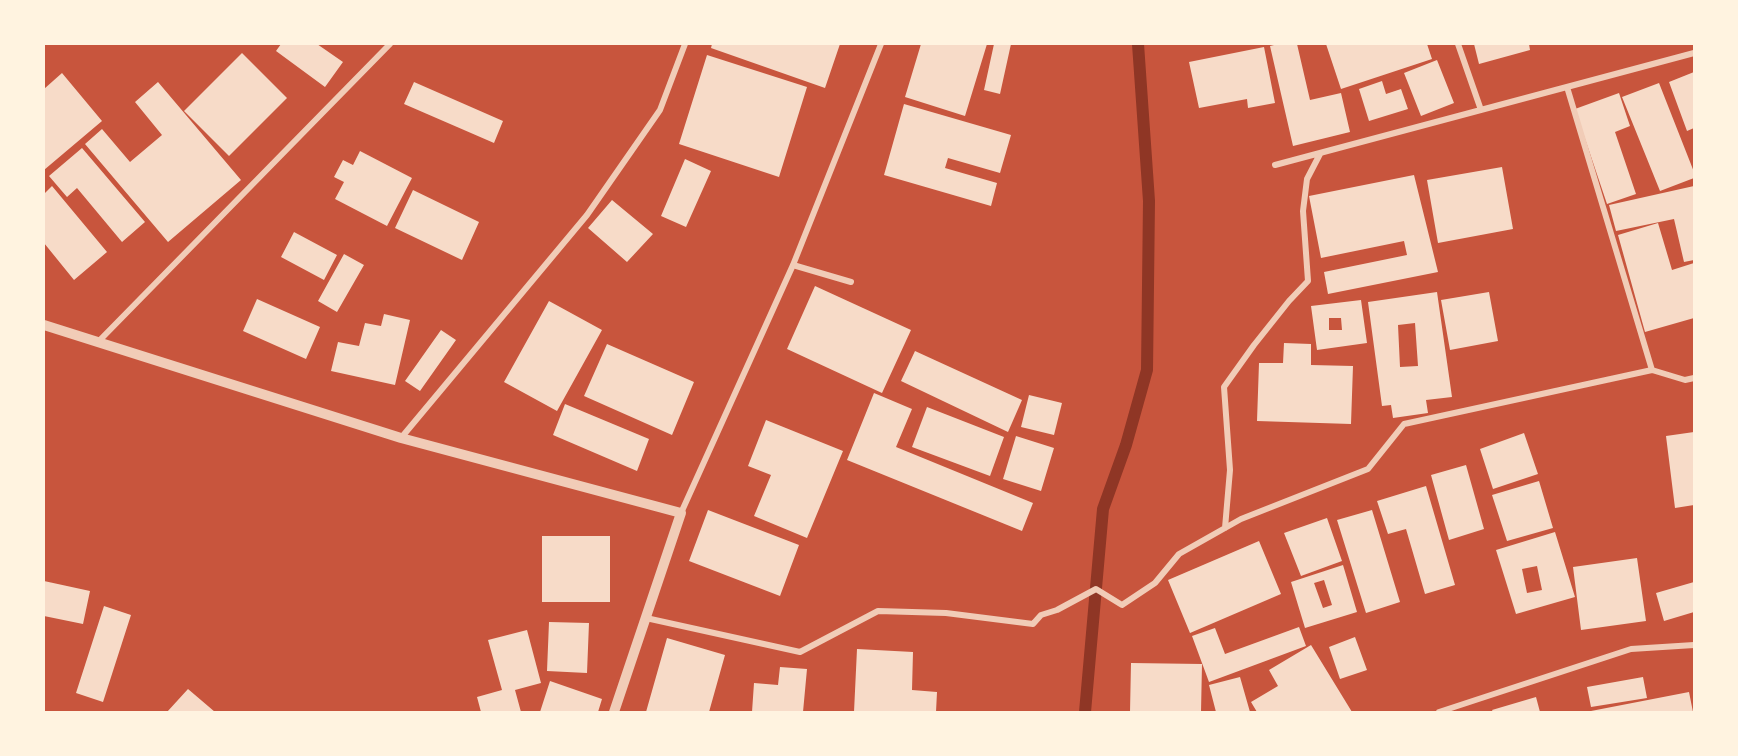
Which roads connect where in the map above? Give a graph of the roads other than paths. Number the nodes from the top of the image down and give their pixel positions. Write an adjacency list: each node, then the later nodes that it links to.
1 (390, 44): 13 (street)
2 (685, 44): 16 (street)
3 (880, 44): 10 (street)
4 (1458, 44): 7 (street)
5 (1695, 53): 6 (street)
6 (1567, 87): 7 (street); 14 (street)
7 (1481, 110): 8 (street)
8 (1320, 154): 9 (street); 18 (street)
9 (1275, 165)
10 (793, 265): 11 (street); 17 (street)
11 (851, 282)
12 (44, 325): 13 (street)
13 (98, 342): 16 (street)
14 (1652, 370): 15 (street); 18 (street)
15 (1695, 378)
16 (401, 438): 17 (street)
17 (681, 513): 19 (street)
18 (1225, 528): 19 (street)
19 (646, 618): 21 (street)
20 (1695, 645): 22 (street)
21 (614, 712)
22 (1439, 712)

